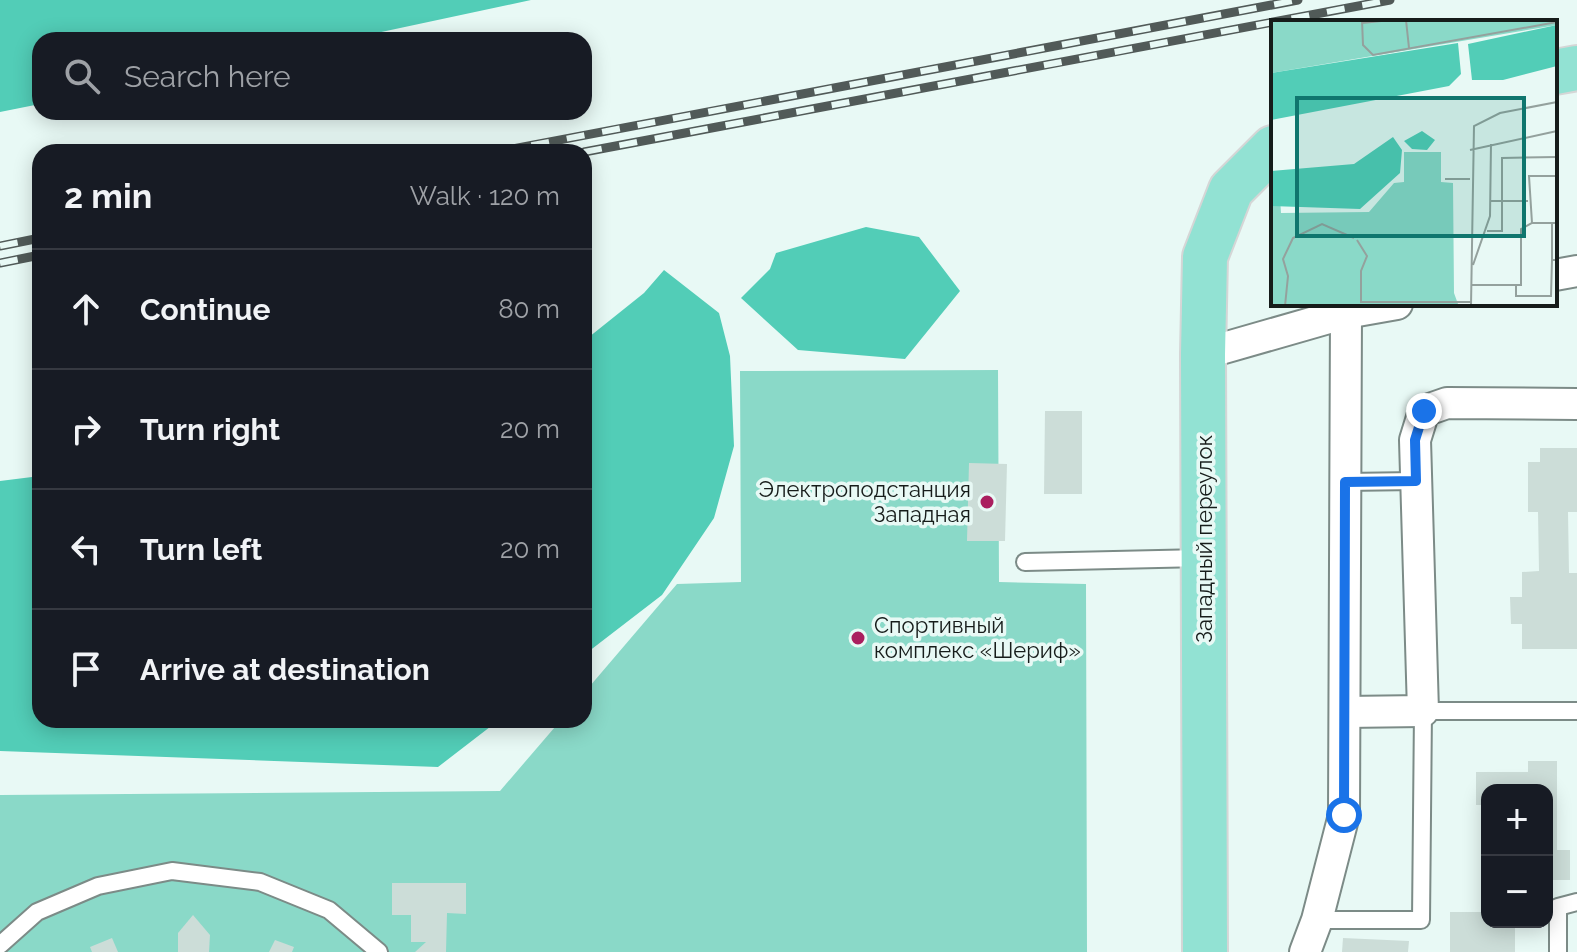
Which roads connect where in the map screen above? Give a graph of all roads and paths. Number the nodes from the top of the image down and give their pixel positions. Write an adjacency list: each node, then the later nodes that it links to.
1 (1577, 68): 2 (main road)
2 (1557, 72)
3 (1271, 150): 8 (main road, Западный переулок)
4 (1577, 271): 5 (street)
5 (1557, 275)
6 (1386, 306): 7 (street)
7 (1346, 313): 8 (street); 11 (street)
8 (1203, 354): 12 (main road, Западный переулок)
9 (1577, 404): 10 (street)
10 (1416, 481): 11 (lane); 14 (street)
11 (1345, 482): 16 (street)
12 (1204, 558): 13 (lane); 21 (main road, Западный переулок)
13 (1025, 562)
14 (1423, 711): 15 (lane); 16 (street); 18 (lane)
15 (1577, 711)
16 (1345, 712): 18 (street)
17 (1577, 902): 23 (lane)
18 (1317, 920): 22 (street)
19 (0, 945): 20 (lane)
20 (379, 952)
21 (1205, 952)
22 (1305, 952)
23 (1558, 952)

